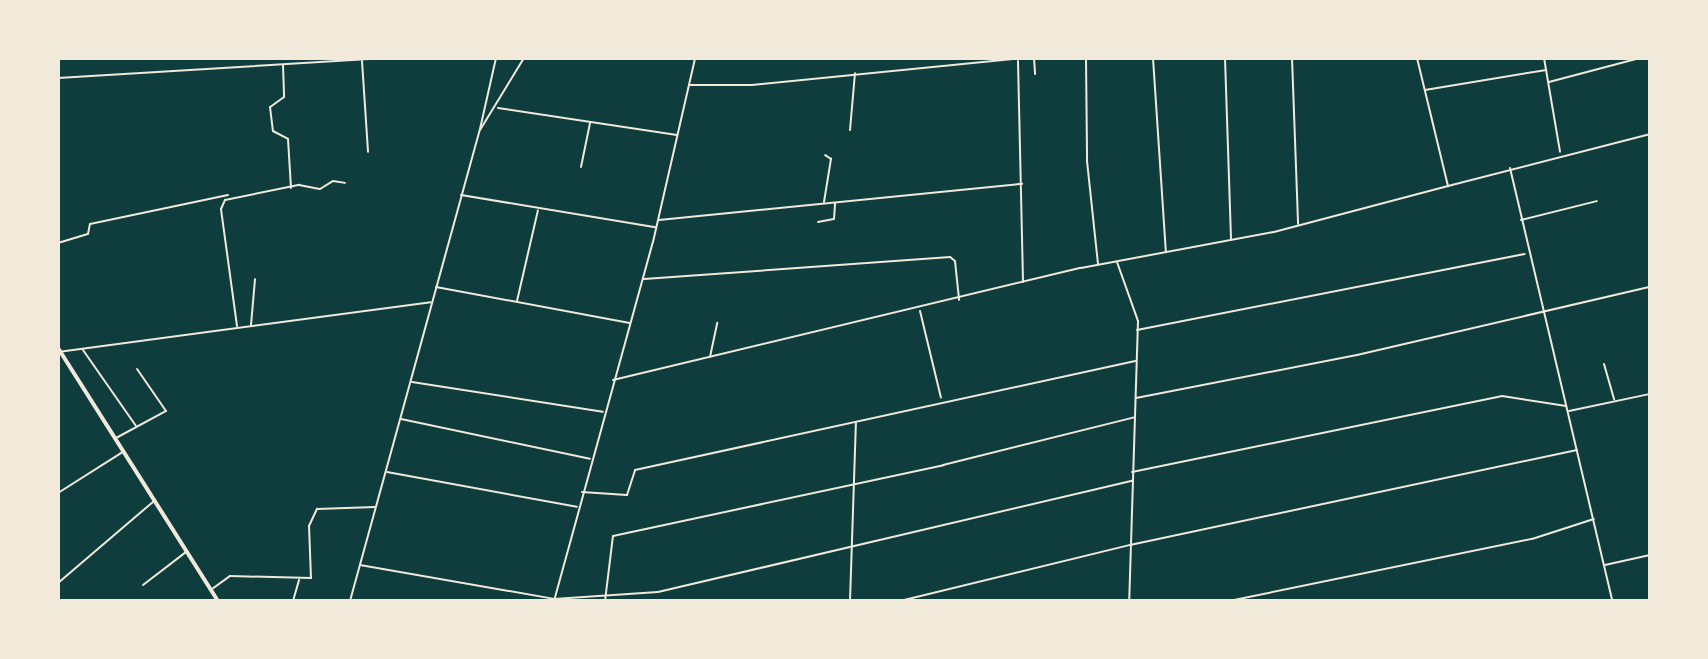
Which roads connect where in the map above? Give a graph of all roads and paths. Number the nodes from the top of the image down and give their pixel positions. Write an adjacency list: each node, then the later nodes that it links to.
1 (381, 58): 14 (street)
2 (496, 58): 25 (street)
3 (524, 58): 23 (street)
4 (695, 58): 21 (street)
5 (1020, 58): 17 (street); 35 (street)
6 (1034, 58): 18 (street)
7 (1086, 58): 54 (street)
8 (1153, 58): 51 (street)
9 (1225, 58): 49 (street)
10 (1292, 58): 47 (street)
11 (1417, 58): 22 (street)
12 (1544, 58): 16 (street)
13 (1640, 58): 20 (street)
14 (362, 59): 15 (street); 29 (street)
15 (283, 64): 19 (street); 37 (street)
16 (1546, 70): 20 (street); 22 (street)
17 (855, 72): 21 (street); 26 (street)
18 (1035, 74)
19 (58, 78)
20 (1548, 83): 30 (street)
21 (689, 85): 28 (street)
22 (1423, 90): 36 (street)
23 (496, 107): 24 (street); 25 (street)
24 (590, 122): 28 (street); 32 (street)
25 (480, 130): 39 (street)
26 (850, 130)
27 (1650, 134): 30 (street)
28 (678, 135): 44 (street)
29 (368, 152)
30 (1560, 153): 33 (street)
31 (825, 155): 42 (street)
32 (581, 167)
33 (1510, 168): 36 (street); 45 (street)
34 (345, 183): 37 (street)
35 (1022, 184): 41 (street); 57 (street)
36 (1448, 186): 47 (street)
37 (291, 188): 68 (street)
38 (228, 195): 50 (street)
39 (461, 195): 43 (street); 58 (street)
40 (1597, 201): 45 (street)
41 (835, 202): 42 (street); 46 (street)
42 (824, 203): 44 (street)
43 (538, 208): 48 (street); 62 (street)
44 (658, 220): 48 (street)
45 (1520, 220): 52 (street)
46 (818, 222)
47 (1298, 225): 49 (street)
48 (656, 227): 56 (street)
49 (1231, 242): 51 (street)
50 (58, 243)
51 (1166, 253): 53 (street)
52 (1526, 254): 64 (street); 69 (street)
53 (1116, 261): 54 (street); 69 (street)
54 (1098, 265): 57 (street)
55 (255, 279): 67 (street)
56 (643, 279): 60 (street); 65 (street)
57 (1023, 283): 60 (street)
58 (436, 287): 61 (street); 62 (street)
59 (1650, 287): 64 (street)
60 (959, 301): 63 (street)
61 (432, 302): 67 (street); 77 (street)
62 (517, 302): 65 (street)
63 (920, 310): 72 (street); 80 (street)
64 (1542, 312): 79 (street); 82 (street)
65 (631, 323): 76 (street)
66 (717, 323): 72 (street)
67 (251, 325): 68 (street)
68 (238, 327): 70 (street)
69 (1137, 330): 73 (street)
70 (82, 349): 71 (street); 88 (street)
71 (59, 351): 89 (highway)
72 (709, 358): 76 (street)
73 (1135, 361): 79 (street); 80 (street)
74 (1604, 364): 81 (street)
75 (137, 369): 88 (street)
76 (613, 380): 84 (street)
77 (411, 382): 84 (street); 86 (street)
78 (1650, 394): 81 (street)
79 (1136, 398): 85 (street)
80 (942, 400): 87 (street)
81 (1614, 401): 83 (street)
82 (1566, 406): 83 (street); 94 (street)
83 (1568, 411): 90 (street)
84 (603, 412): 92 (street)
85 (1135, 417): 94 (street); 96 (street)
86 (400, 418): 92 (street); 93 (street)
87 (856, 423): 96 (street); 97 (street)
88 (137, 427): 89 (street)
89 (115, 438): 91 (highway)
90 (1577, 450): 102 (street); 103 (street)
91 (123, 452): 98 (street); 99 (highway)
92 (590, 459): 97 (street)
93 (386, 471): 100 (street); 101 (street)
94 (1132, 472): 95 (street)
95 (1132, 481): 103 (street); 104 (street)
96 (853, 485): 104 (street); 113 (street)
97 (582, 492): 101 (street)
98 (58, 493)
99 (155, 501): 105 (highway); 110 (street)
100 (376, 507): 107 (street); 109 (street)
101 (578, 507): 114 (street)
102 (1594, 519): 108 (street); 121 (street)
103 (1130, 545): 119 (street); 120 (street)
104 (853, 550): 113 (street); 118 (street)
105 (187, 551): 111 (street); 112 (highway)
106 (1650, 555): 108 (street)
107 (360, 565): 114 (street); 117 (street)
108 (1604, 565): 122 (street)
109 (299, 578): 112 (street); 116 (street)
110 (58, 583)
111 (143, 585)
112 (211, 590): 115 (highway)
113 (605, 599): 114 (street)
114 (554, 600)
115 (218, 601)
116 (293, 601)
117 (350, 601)
118 (850, 601)
119 (900, 601)
120 (1129, 601)
121 (1229, 601)
122 (1612, 601)

